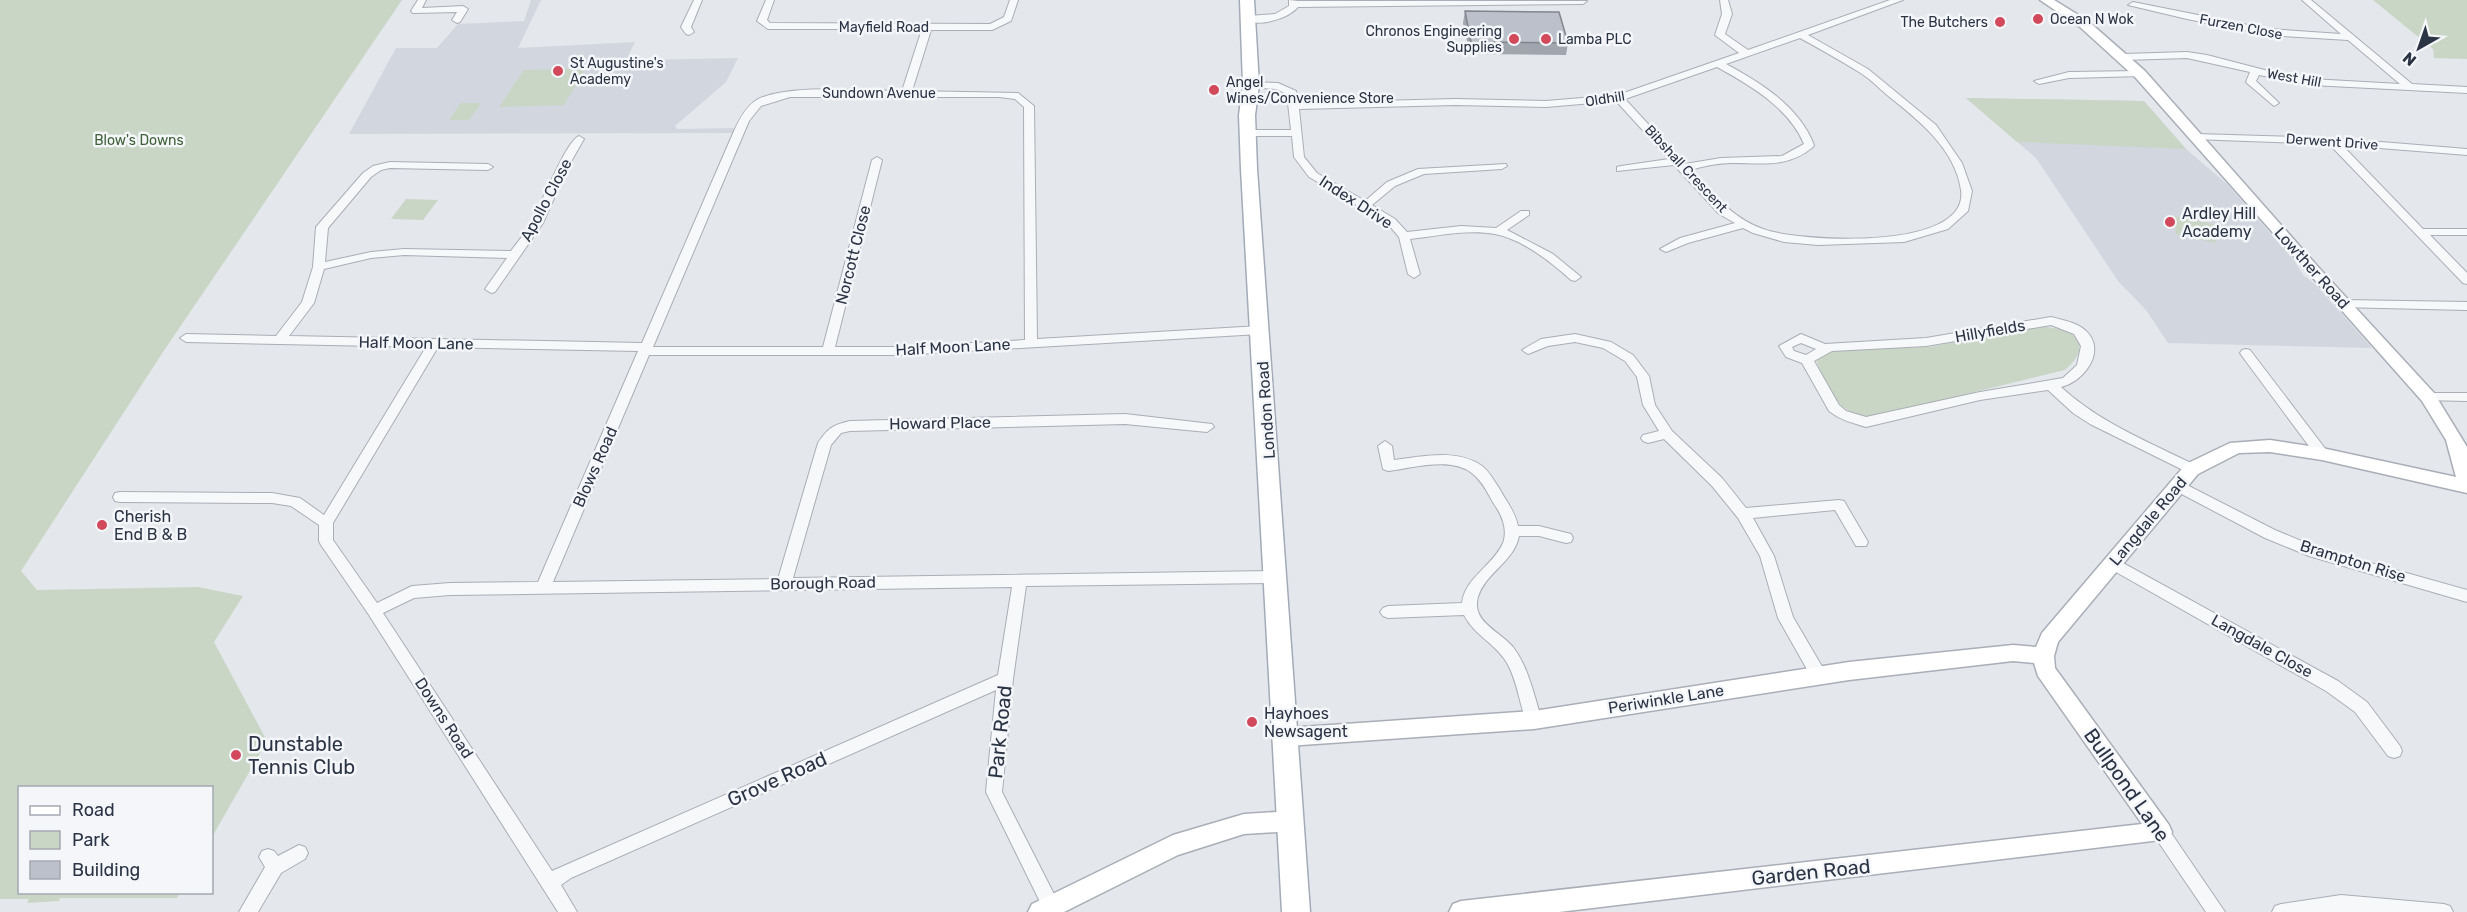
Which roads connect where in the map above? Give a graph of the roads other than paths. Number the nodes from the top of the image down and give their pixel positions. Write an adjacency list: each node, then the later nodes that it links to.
1 (422, 0): 15 (street)
2 (698, 0): 17 (street)
3 (770, 0): 16 (street, Mayfield Road)
4 (1014, 0): 16 (street, Mayfield Road)
5 (1247, 0): 14 (main road, London Road)
6 (1583, 0): 12 (street)
7 (1724, 0): 20 (street)
8 (1899, 0): 18 (street, Oldhill)
9 (2046, 0): 21 (street, Lowther Road)
10 (2306, 0): 19 (street)
11 (1294, 2): 12 (street); 14 (street)
12 (1396, 2)
13 (2133, 5): 19 (street, Furzen Close)
14 (1248, 18): 26 (main road, London Road)
15 (457, 20)
16 (927, 27): 29 (street)
17 (689, 32)
18 (1800, 34): 20 (street, Oldhill); 46 (street, Bibshall Crescent)
19 (2350, 37): 27 (street)
20 (1746, 53): 22 (street, Oldhill)
21 (2124, 57): 23 (street, West Hill); 24 (street, Lowther Road)
22 (1717, 63): 30 (street, Oldhill); 40 (street)
23 (2255, 71): 27 (street, West Hill); 31 (street)
24 (2140, 74): 25 (street); 35 (street, Lowther Road)
25 (2039, 81)
26 (1251, 86): 32 (street); 33 (main road, London Road)
27 (2411, 88): 28 (street, West Hill)
28 (2467, 90)
29 (906, 93): 64 (street, Sundown Avenue); 66 (street, Sundown Avenue)
30 (1619, 98): 32 (street, Oldhill); 40 (street, Bibshall Crescent)
31 (2274, 103)
32 (1295, 106): 34 (street, Index Drive)
33 (1247, 133): 34 (street); 60 (main road, London Road)
34 (1295, 133): 44 (street, Index Drive)
35 (2197, 137): 37 (street, Derwent Drive); 58 (street, Lowther Road)
36 (579, 139): 52 (street, Apollo Close)
37 (2332, 141): 38 (street, Derwent Drive); 48 (street)
38 (2467, 152)
39 (877, 160): 68 (street, Norcott Close)
40 (1680, 164): 43 (street); 46 (street, Bibshall Crescent)
41 (1502, 166): 44 (street)
42 (488, 167): 53 (street)
43 (1621, 169)
44 (1365, 206): 50 (street, Index Drive)
45 (1525, 213): 47 (street)
46 (1743, 224): 51 (street)
47 (1498, 231): 50 (street); 55 (street)
48 (2423, 232): 49 (street); 56 (street)
49 (2467, 232)
50 (1404, 236): 54 (street, Index Drive)
51 (1666, 249)
52 (514, 255): 53 (street); 57 (street, Apollo Close)
53 (319, 267): 62 (street)
54 (1414, 274)
55 (1575, 277)
56 (2467, 280)
57 (492, 289)
58 (2343, 304): 59 (street); 72 (street, Lowther Road)
59 (2467, 306)
60 (1260, 330): 64 (street, Half Moon Lane); 89 (main road, London Road)
61 (186, 338): 62 (street, Half Moon Lane)
62 (280, 339): 63 (street, Half Moon Lane)
63 (434, 344): 66 (street, Half Moon Lane); 84 (street)
64 (1031, 344): 68 (street, Half Moon Lane)
65 (1823, 348): 70 (street); 70 (street, Hillyfields); 71 (street, Hillyfields)
66 (646, 349): 68 (street, Half Moon Lane); 92 (street, Blows Road)
67 (1528, 350): 75 (street)
68 (828, 351)
69 (2246, 353): 78 (street)
70 (1808, 360): 71 (street, Hillyfields)
71 (2051, 385): 79 (street)
72 (2428, 397): 73 (street); 81 (street, Lowther Road)
73 (2467, 398)
74 (1207, 427): 91 (street, Howard Place)
75 (1667, 434): 76 (street); 83 (street)
76 (1648, 438)
77 (1385, 446): 85 (street)
78 (2322, 454): 79 (street, Langdale Road); 81 (street, Langdale Road)
79 (2192, 469): 80 (street, Langdale Road)
80 (2179, 486): 88 (street, Langdale Road); 93 (street, Brampton Rise)
81 (2467, 486)
82 (120, 497): 84 (street)
83 (1743, 514): 87 (street); 98 (street)
84 (326, 523): 95 (street, Downs Road)
85 (1512, 531): 86 (street); 94 (street)
86 (1566, 538)
87 (1861, 542)
88 (2112, 563): 97 (street, Langdale Road); 102 (street, Langdale Close)
89 (1277, 577): 90 (street, Borough Road); 101 (main road, London Road)
90 (1020, 580): 91 (street, Borough Road); 99 (street, Park Road)
91 (784, 583): 92 (street, Borough Road)
92 (543, 587): 95 (street, Borough Road)
93 (2467, 596)
94 (1469, 609): 96 (street); 100 (street)
95 (374, 611): 106 (street, Downs Road)
96 (1388, 612)
97 (2044, 656): 98 (street, Periwinkle Lane); 104 (street, Bullpond Lane)
98 (1819, 675): 100 (street, Periwinkle Lane)
99 (1005, 679): 106 (street, Grove Road); 107 (street, Park Road)
100 (1534, 720): 101 (street, Periwinkle Lane)
101 (1287, 737): 103 (main road, London Road)
102 (2394, 752)
103 (1292, 821): 107 (street); 110 (main road, London Road)
104 (2161, 832): 111 (street, Garden Road); 112 (street, Bullpond Lane)
105 (299, 853): 108 (street)
106 (550, 882): 109 (street, Downs Road)
107 (1046, 909)
108 (248, 912)
109 (568, 912)
110 (1296, 912)
111 (1461, 912)
112 (2216, 912)
113 (2281, 912): 114 (street)
114 (2444, 912)

